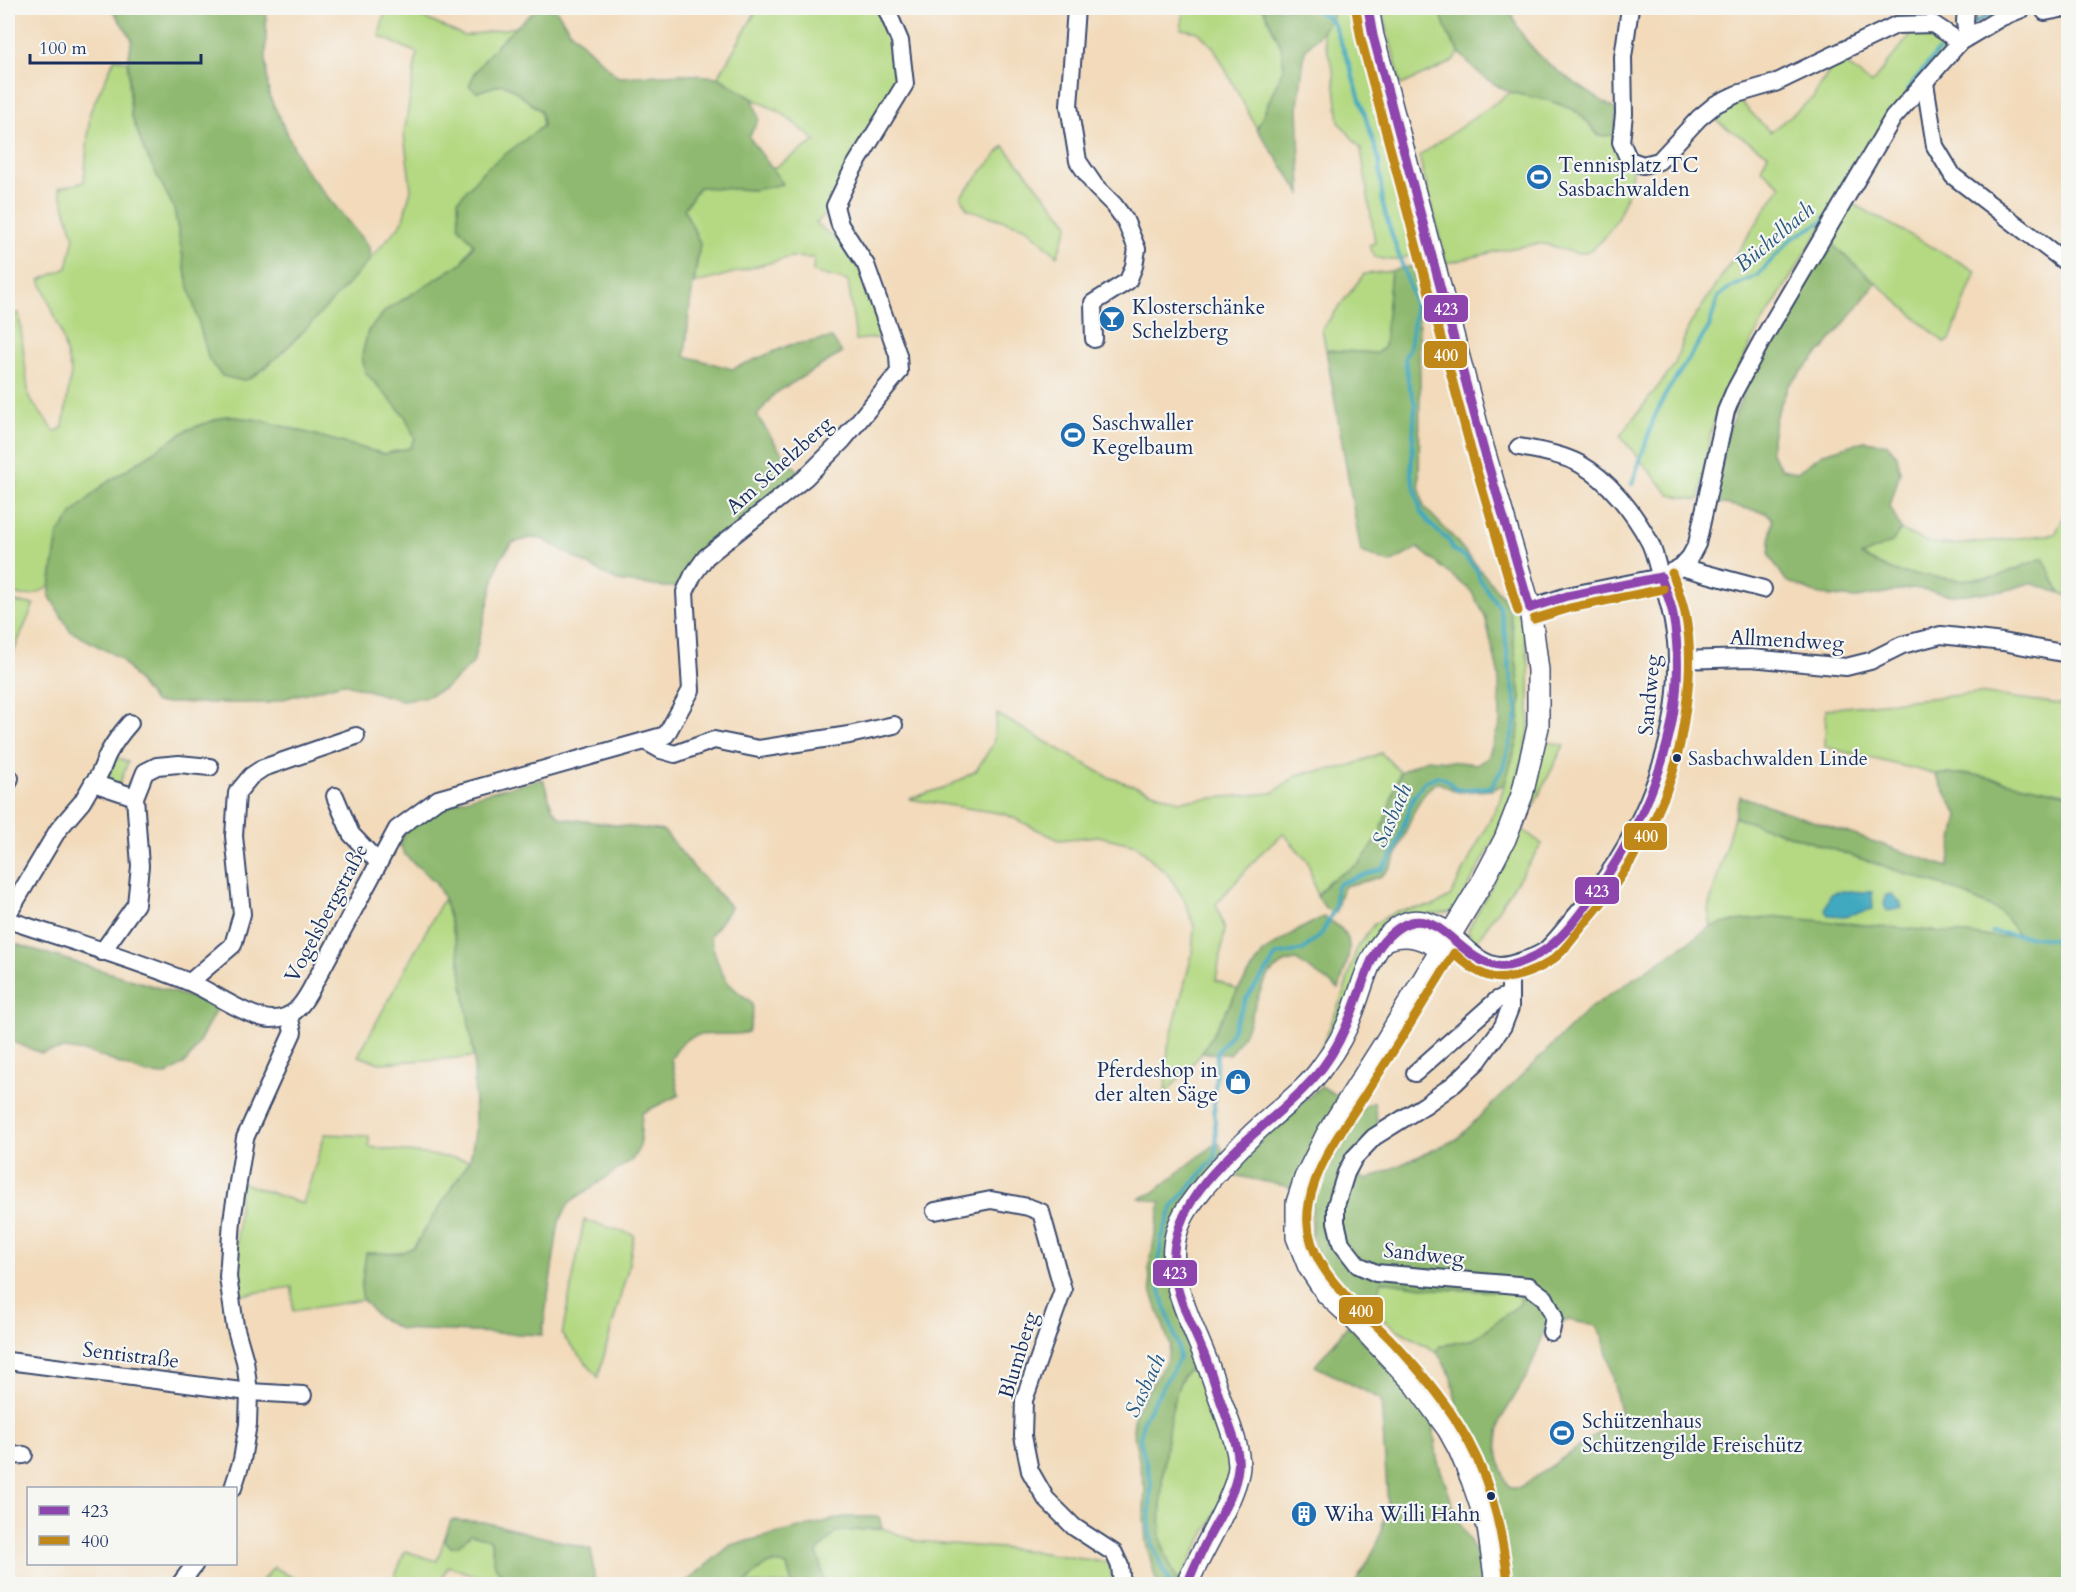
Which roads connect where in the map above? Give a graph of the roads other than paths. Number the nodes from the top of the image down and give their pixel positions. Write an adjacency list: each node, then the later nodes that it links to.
1 (886, 8): 17 (street, Am Schelzberg)
2 (1076, 8): 12 (street)
3 (1368, 8): 18 (main road)
4 (1630, 8): 9 (street)
5 (1966, 8): 9 (street)
6 (2024, 8): 9 (street)
7 (2066, 8): 8 (street)
8 (2045, 12)
9 (1963, 39): 10 (street)
10 (1925, 83): 11 (street); 14 (street)
11 (2068, 264)
12 (1094, 339)
13 (1519, 447): 15 (street, Sandweg)
14 (1680, 567): 15 (street); 16 (street)
15 (1661, 577): 18 (street); 20 (street, Sandweg)
16 (1763, 589)
17 (685, 592): 24 (street, Vogelsbergstraße)
18 (1530, 608): 32 (main road)
19 (2068, 654): 20 (street, Allmendweg)
20 (1677, 660): 34 (street, Sandweg)
21 (130, 723): 26 (street)
22 (894, 725): 24 (street)
23 (356, 736): 35 (street)
24 (645, 741): 29 (street, Vogelsbergstraße)
25 (210, 767): 28 (street)
26 (93, 783): 28 (street); 30 (street)
27 (335, 796): 29 (street)
28 (135, 797): 33 (street)
29 (378, 862): 37 (street, Vogelsbergstraße)
30 (8, 914)
31 (8, 920): 33 (street)
32 (1447, 942): 34 (street); 48 (main road); 49 (main road)
33 (102, 952): 35 (street)
34 (1510, 965): 36 (street, Sandweg)
35 (190, 982): 37 (street)
36 (1509, 995): 38 (street); 40 (street, Sandweg)
37 (289, 1016): 42 (street)
38 (1415, 1073)
39 (935, 1211): 47 (street, Blumberg)
40 (1551, 1332)
41 (8, 1361): 42 (street, Sentistraße)
42 (249, 1392): 43 (street, Sentistraße); 44 (street)
43 (303, 1395)
44 (232, 1487)
45 (194, 1565): 46 (street)
46 (180, 1584)
47 (1122, 1584)
48 (1187, 1584)
49 (1496, 1584)

